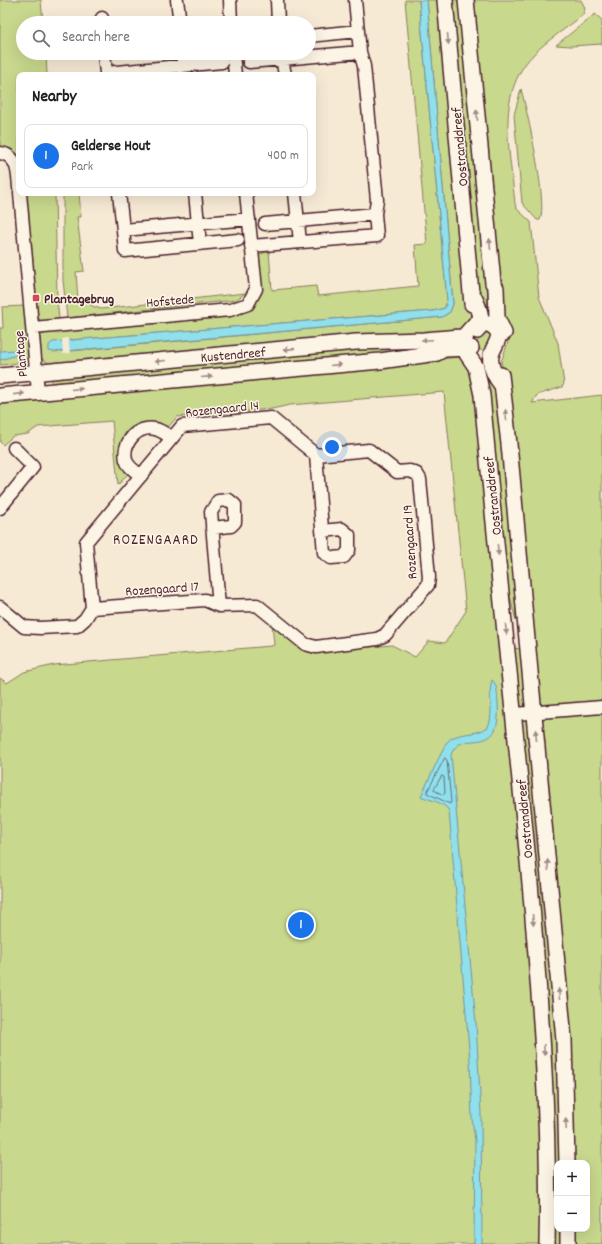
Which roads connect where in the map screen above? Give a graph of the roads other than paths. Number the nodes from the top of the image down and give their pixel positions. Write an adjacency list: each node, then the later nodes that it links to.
1 (177, 0): 7 (street)
2 (230, 0): 8 (street)
3 (277, 0): 9 (street)
4 (355, 0): 10 (street)
5 (445, 0): 43 (main road, Oostranddreef, one-way to 43)
6 (466, 0): 43 (main road, Oostranddreef, one-way to 6)
7 (179, 16)
8 (231, 16)
9 (278, 16)
10 (358, 32): 11 (street); 12 (street)
11 (316, 35)
12 (360, 52): 13 (street); 33 (street)
13 (316, 54)
14 (105, 60): 22 (street)
15 (183, 60): 21 (street)
16 (234, 60): 24 (street)
17 (260, 60): 20 (street)
18 (283, 60): 25 (street)
19 (222, 62): 21 (street)
20 (249, 62)
21 (185, 70): 23 (street)
22 (107, 72)
23 (146, 72)
24 (235, 72)
25 (285, 72)
26 (0, 153): 27 (street)
27 (16, 164)
28 (20, 196): 44 (street, Plantage)
29 (119, 196): 38 (street)
30 (195, 196): 36 (street)
31 (246, 196): 34 (street, Hofstede)
32 (295, 196): 35 (street)
33 (375, 214): 35 (street); 40 (street)
34 (249, 219): 36 (street); 42 (street, Hofstede)
35 (298, 221): 37 (street); 40 (street)
36 (199, 224): 38 (street); 41 (street)
37 (264, 224)
38 (123, 230): 41 (street)
39 (238, 240): 41 (street)
40 (300, 242): 42 (street)
41 (200, 244)
42 (251, 246): 44 (street, Hofstede)
43 (486, 323): 45 (main road); 45 (main road)
44 (33, 328): 46 (street, Plantage)
45 (476, 353): 46 (main road, Kustendreef, one-way to 46); 48 (main road, Kustendreef, one-way to 45); 62 (main road, Oostranddreef, one-way to 45); 63 (main road, Oostranddreef, one-way to 63)
46 (37, 373): 47 (main road, Kustendreef); 48 (street, Plantage)
47 (0, 376)
48 (38, 392): 49 (main road, Kustendreef, one-way to 48)
49 (0, 396)
50 (172, 438): 52 (street, Rozengaard 14); 53 (street, Rozengaard 14); 53 (street)
51 (14, 448): 54 (street)
52 (316, 455): 56 (street); 57 (street, Rozengaard 19)
53 (141, 476): 60 (street, Rozengaard 14)
54 (0, 508)
55 (212, 528): 59 (street)
56 (322, 531)
57 (257, 605): 59 (street, Rozengaard 17)
58 (0, 606): 60 (street)
59 (219, 606): 60 (street, Rozengaard 17)
60 (92, 608)
61 (602, 707): 62 (street)
62 (534, 712): 63 (street); 64 (main road, Oostranddreef, one-way to 62)
63 (514, 714): 66 (main road, Oostranddreef, one-way to 66)
64 (567, 1160)
65 (568, 1232): 67 (main road)
66 (547, 1244)
67 (568, 1244)

